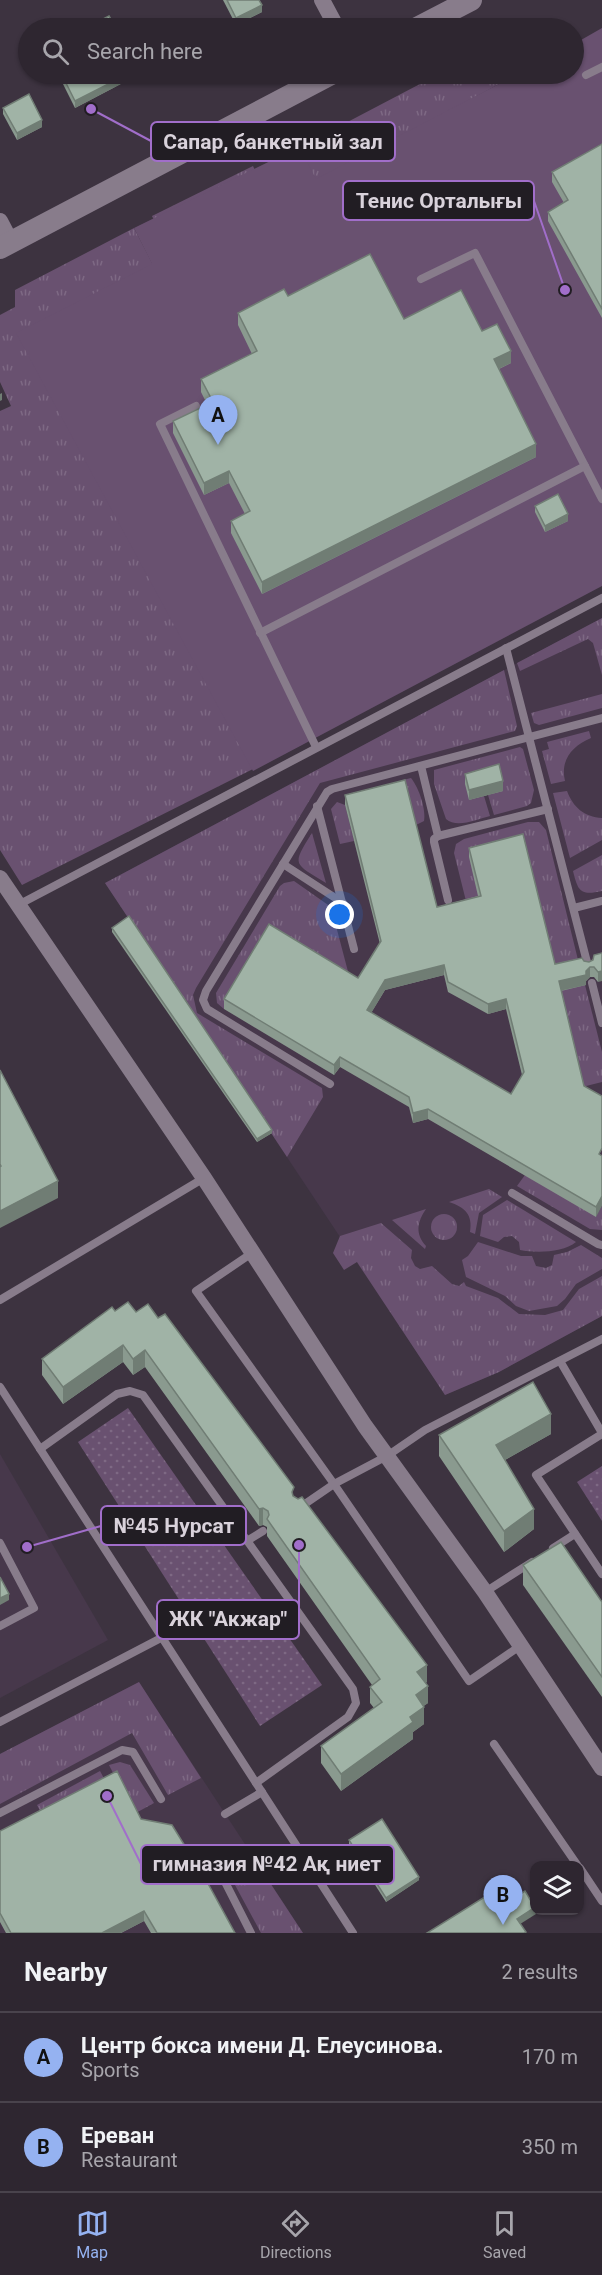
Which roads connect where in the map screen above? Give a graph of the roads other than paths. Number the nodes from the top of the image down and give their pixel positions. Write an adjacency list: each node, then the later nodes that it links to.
1 (322, 0): 3 (street)
2 (471, 0): 4 (main road)
3 (332, 18)
4 (436, 18)
5 (602, 67): 6 (lane)
6 (586, 75)
7 (312, 84): 9 (main road)
8 (0, 221): 9 (street)
9 (6, 245)
10 (421, 279): 12 (lane)
11 (196, 406): 15 (lane)
12 (585, 466): 13 (lane); 15 (lane)
13 (602, 499)
14 (602, 598): 16 (lane)
15 (261, 633): 19 (lane)
16 (506, 648): 18 (lane); 19 (lane)
17 (602, 718): 18 (lane)
18 (530, 737): 20 (lane); 22 (lane)
19 (316, 747): 29 (lane)
20 (421, 766): 21 (lane); 23 (lane)
21 (317, 806): 24 (lane); 28 (lane)
22 (548, 809): 23 (lane); 30 (lane)
23 (438, 836): 26 (lane)
24 (283, 864): 28 (lane); 35 (lane)
25 (0, 880): 29 (street)
26 (448, 900)
27 (602, 901): 30 (lane)
28 (343, 903): 31 (lane)
29 (18, 905): 36 (street)
30 (574, 908): 32 (lane)
31 (354, 949)
32 (588, 966)
33 (592, 983): 34 (lane)
34 (602, 1023)
35 (330, 1084)
36 (204, 1178): 39 (street); 40 (lane)
37 (512, 1193): 38 (lane)
38 (602, 1245)
39 (252, 1252): 46 (street); 47 (lane)
40 (0, 1300)
41 (602, 1339): 42 (lane)
42 (560, 1361): 44 (lane); 46 (lane)
43 (0, 1387): 45 (lane)
44 (602, 1434): 50 (lane)
45 (40, 1449): 51 (lane); 56 (lane)
46 (387, 1456): 47 (lane); 54 (street)
47 (334, 1484): 48 (lane); 57 (lane)
48 (298, 1509)
49 (263, 1531): 51 (lane)
50 (575, 1534): 53 (lane); 54 (lane)
51 (247, 1541): 61 (lane)
52 (0, 1543): 55 (lane)
53 (602, 1574)
54 (485, 1592): 57 (street)
55 (0, 1626)
56 (160, 1638): 58 (lane); 61 (lane)
57 (520, 1646): 60 (street)
58 (0, 1722)
59 (494, 1744): 66 (lane)
60 (602, 1768)
61 (256, 1783): 62 (lane)
62 (262, 1792): 65 (lane); 71 (lane)
63 (161, 1799): 64 (lane)
64 (0, 1813)
65 (225, 1814)
66 (575, 1861)
67 (584, 1874): 69 (lane)
68 (224, 1880): 70 (lane)
69 (602, 1901)
70 (251, 1933)
71 (354, 1933)

